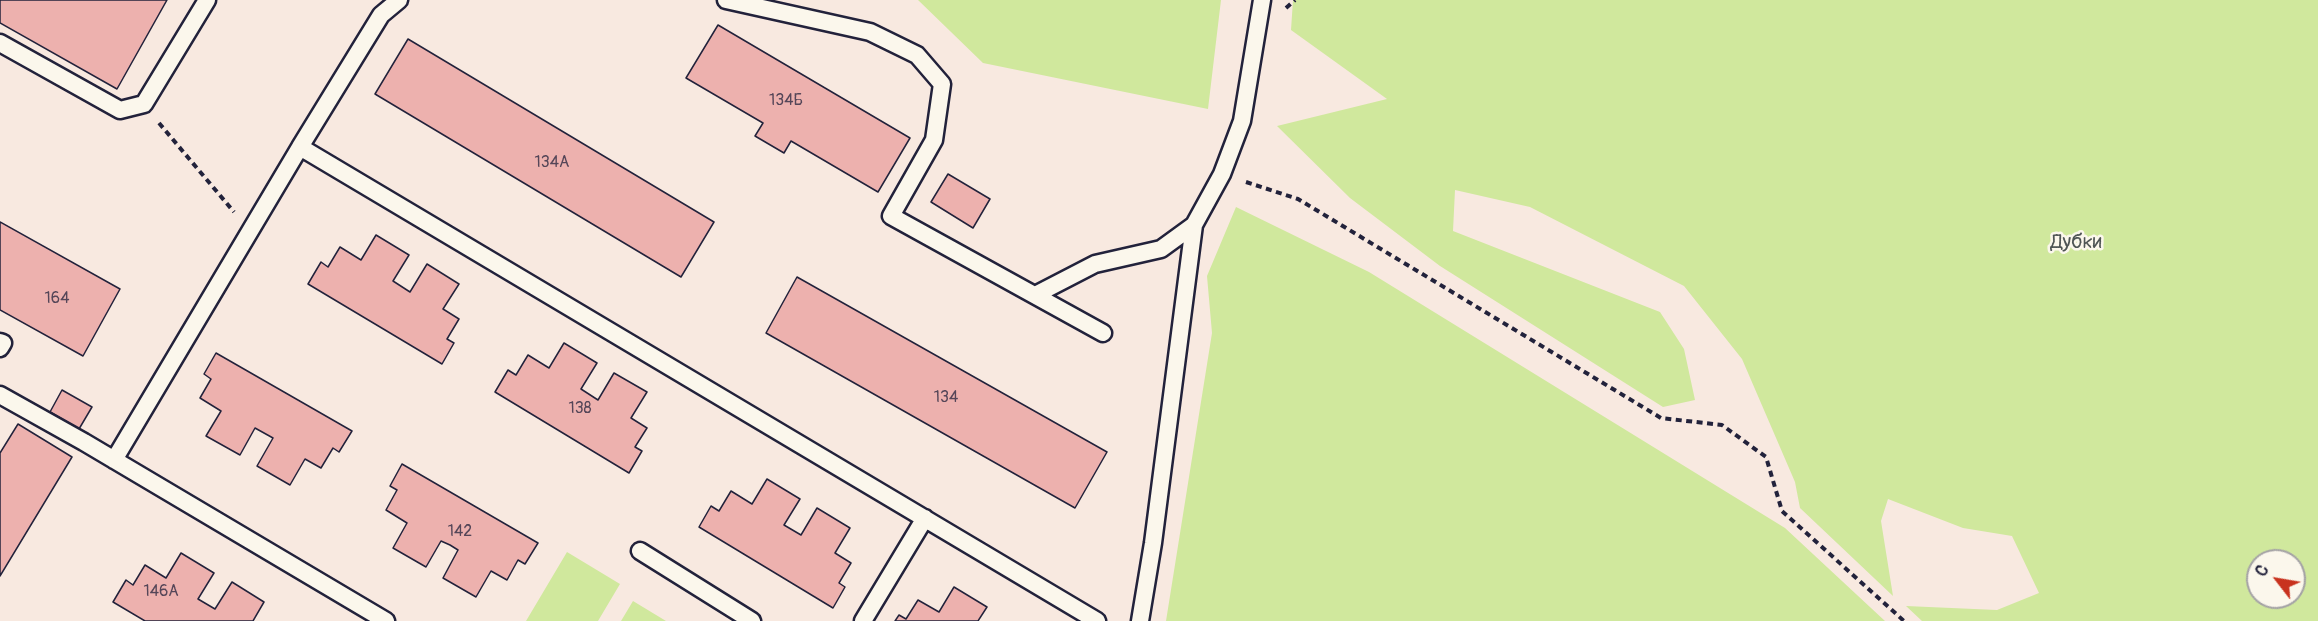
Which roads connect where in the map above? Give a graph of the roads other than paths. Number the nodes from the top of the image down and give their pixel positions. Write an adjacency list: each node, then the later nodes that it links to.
1 (207, 0): 5 (lane)
2 (399, 0): 6 (lane)
3 (726, 0): 8 (lane)
4 (1262, 0): 7 (lane)
5 (0, 43)
6 (300, 147): 13 (lane); 14 (lane)
7 (1194, 225): 8 (lane); 20 (lane)
8 (1035, 295): 9 (lane)
9 (1103, 333)
10 (0, 342): 11 (lane)
11 (0, 348)
12 (0, 395): 13 (lane)
13 (114, 460): 17 (lane)
14 (925, 518): 16 (lane); 19 (lane)
15 (640, 551): 18 (lane)
16 (1090, 619)
17 (386, 621)
18 (752, 621)
19 (863, 621)
20 (1140, 621)

